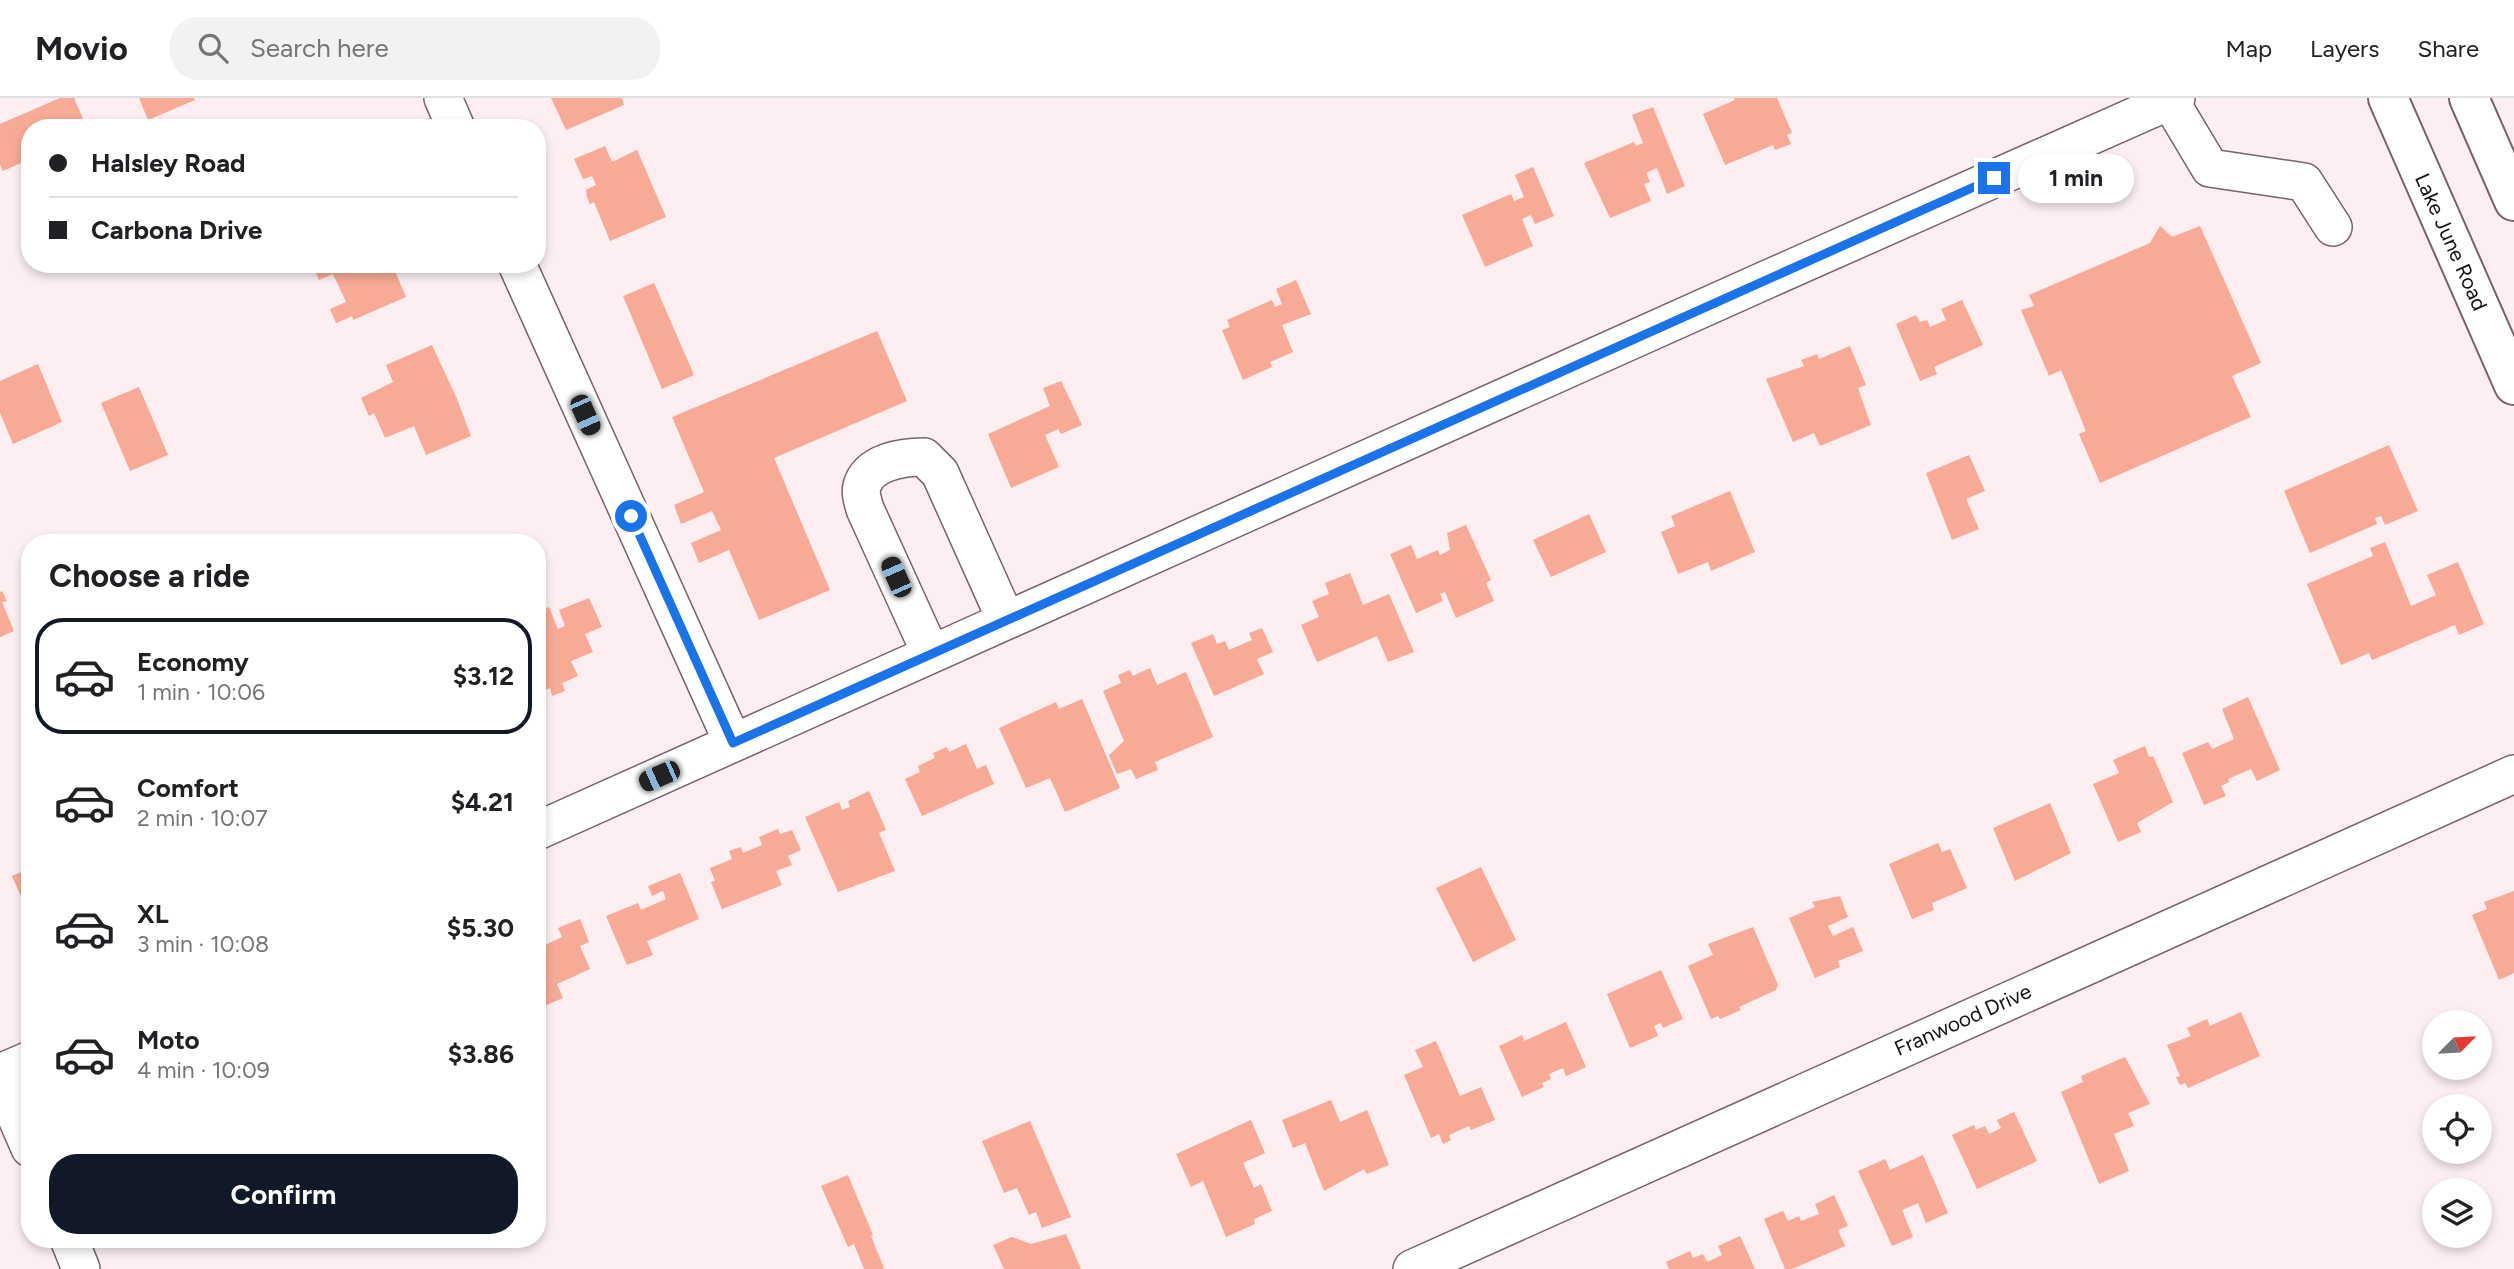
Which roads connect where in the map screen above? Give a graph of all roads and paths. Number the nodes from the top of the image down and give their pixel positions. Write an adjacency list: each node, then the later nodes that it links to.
1 (443, 98): 5 (street)
2 (2388, 98): 9 (main road, Lake June Road)
3 (2469, 98): 6 (main road)
4 (2173, 99): 7 (street); 10 (street)
5 (452, 119)
6 (2514, 201)
7 (2333, 227)
8 (521, 273): 12 (street)
9 (2514, 385)
10 (1006, 620): 11 (street); 11 (street)
11 (931, 654): 12 (street)
12 (733, 743): 14 (street)
13 (2514, 774): 21 (street, Franwood Drive)
14 (546, 827)
15 (21, 1064): 16 (street)
16 (0, 1073)
17 (0, 1079): 18 (street)
18 (21, 1127)
19 (73, 1248): 20 (street)
20 (81, 1269)
21 (1412, 1269)

